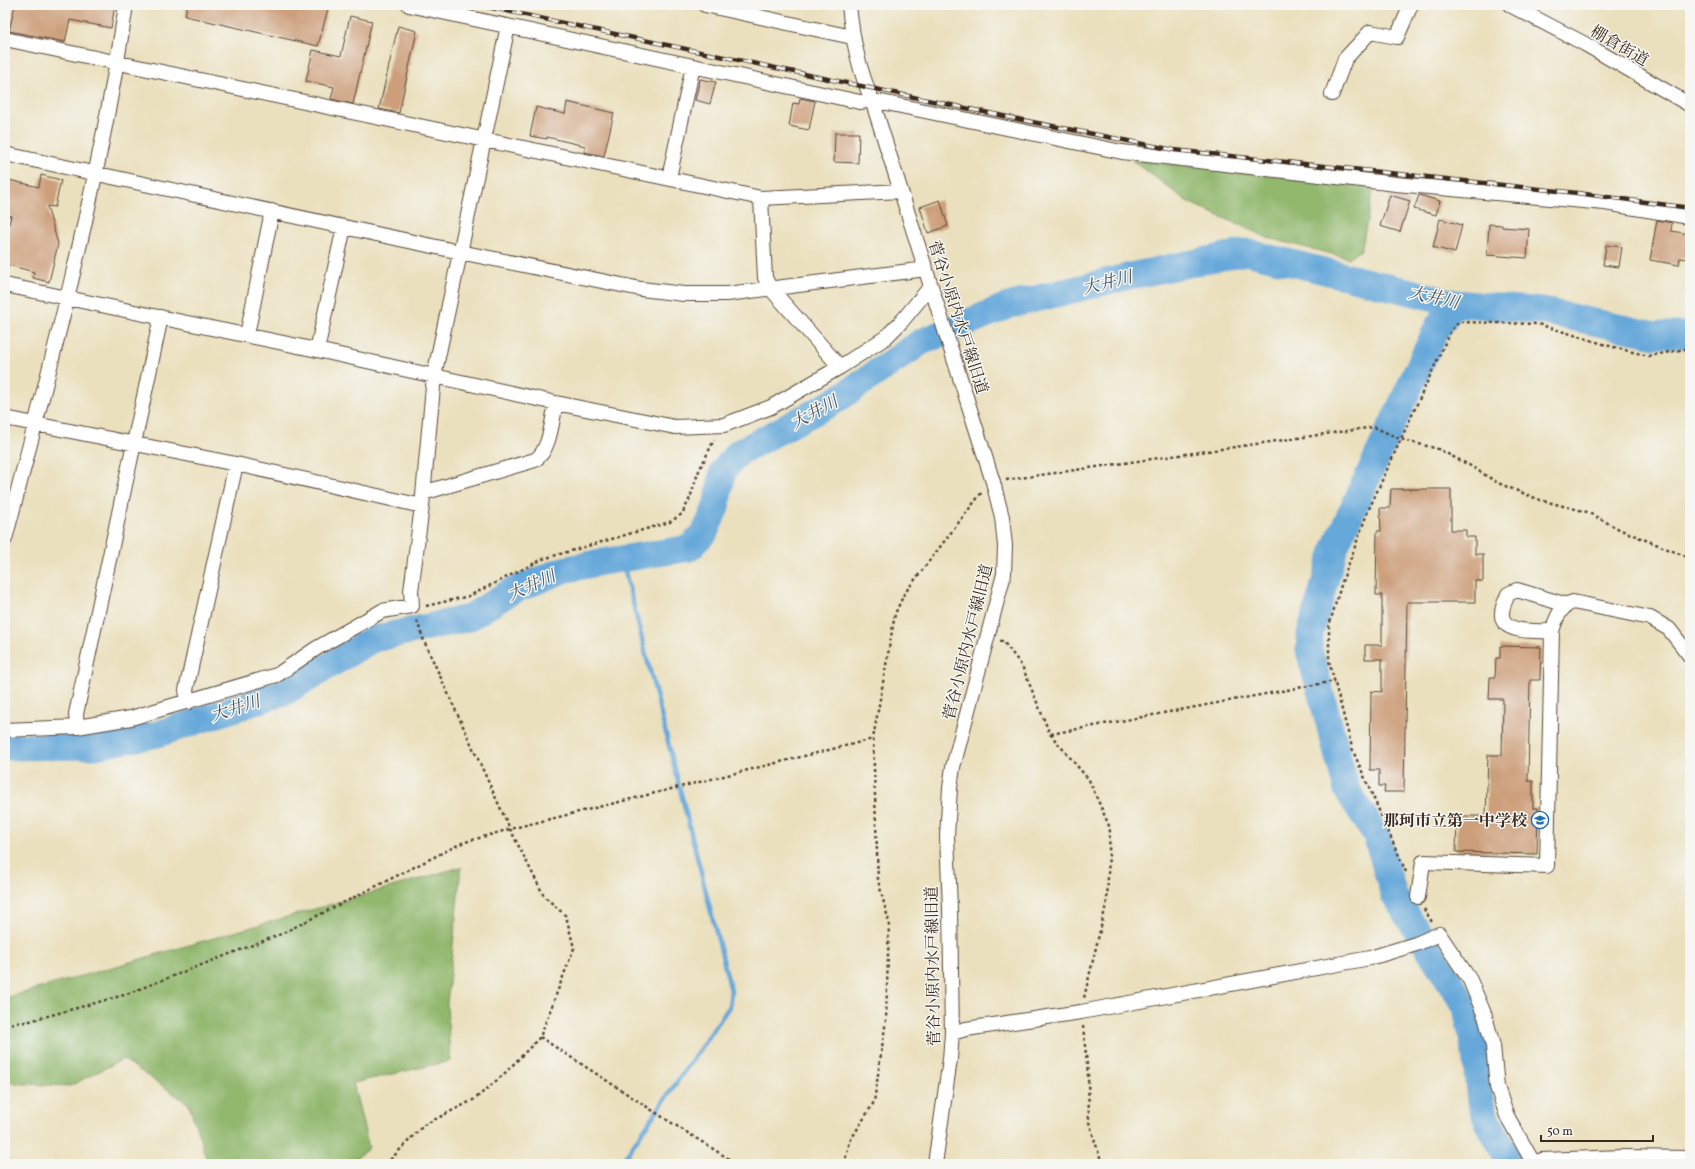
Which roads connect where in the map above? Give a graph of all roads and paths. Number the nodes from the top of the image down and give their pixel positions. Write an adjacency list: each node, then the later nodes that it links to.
1 (126, 5): 10 (street)
2 (409, 5): 7 (street)
3 (704, 5): 8 (street)
4 (849, 5): 8 (street, 菅谷小原内水戸線旧道)
5 (1411, 5): 12 (street)
6 (1519, 7): 14 (street, 棚倉街道)
7 (508, 26): 11 (street); 15 (street)
8 (852, 37): 13 (street, 菅谷小原内水戸線旧道)
9 (5, 39): 10 (street)
10 (118, 63): 15 (street); 17 (street)
11 (693, 66): 13 (street); 18 (street)
12 (1332, 94)
13 (872, 100): 19 (street, 菅谷小原内水戸線旧道); 22 (street)
14 (1690, 105)
15 (484, 139): 18 (street); 24 (street)
16 (5, 154): 17 (street)
17 (96, 173): 21 (street); 29 (street)
18 (669, 178): 20 (street)
19 (901, 191): 20 (street); 25 (street, 菅谷小原内水戸線旧道)
20 (761, 198): 28 (street)
21 (272, 211): 23 (street); 31 (street)
22 (1690, 216)
23 (344, 227): 24 (street); 33 (street)
24 (460, 252): 28 (street); 35 (street)
25 (926, 270): 27 (street, 菅谷小原内水戸線旧道); 28 (street)
26 (5, 285): 29 (street)
27 (931, 286): 34 (street); 43 (street, 菅谷小原内水戸線旧道)
28 (771, 289): 34 (street)
29 (67, 298): 30 (street); 38 (street)
30 (160, 317): 31 (street); 41 (street)
31 (246, 335): 33 (street)
32 (1690, 348): 40 (path)
33 (317, 350): 35 (street)
34 (840, 367): 39 (street)
35 (434, 376): 36 (street); 44 (street)
36 (556, 403): 39 (street); 44 (street)
37 (5, 418): 38 (street)
38 (35, 425): 41 (street); 45 (street)
39 (724, 425): 48 (path)
40 (1400, 439): 43 (path); 46 (path); 52 (path)
41 (134, 444): 42 (street); 54 (street)
42 (236, 464): 44 (street); 53 (street)
43 (993, 482): 50 (street, 菅谷小原内水戸線旧道); 57 (path)
44 (422, 499): 48 (street)
45 (5, 539)
46 (1690, 558)
47 (1567, 604): 49 (street); 49 (street); 51 (street)
48 (414, 612): 53 (street); 58 (path)
49 (1552, 631): 60 (street)
50 (987, 639): 56 (path); 64 (street, 菅谷小原内水戸線旧道)
51 (1690, 656)
52 (1335, 681): 56 (path); 59 (path)
53 (188, 702): 54 (street)
54 (77, 727): 55 (street)
55 (5, 730)
56 (1050, 734): 62 (path)
57 (873, 739): 58 (path); 71 (path)
58 (510, 829): 63 (path); 65 (path)
59 (1408, 876)
60 (1418, 897): 61 (path)
61 (1435, 936): 62 (street); 68 (street)
62 (1081, 1012): 64 (street); 73 (path)
63 (5, 1024)
64 (952, 1033): 72 (street, 菅谷小原内水戸線旧道)
65 (540, 1037): 69 (path); 70 (path)
66 (1690, 1158): 67 (street)
67 (1624, 1160): 68 (street)
68 (1534, 1163)
69 (386, 1164)
70 (737, 1164)
71 (844, 1164)
72 (935, 1164)
73 (1102, 1164)

